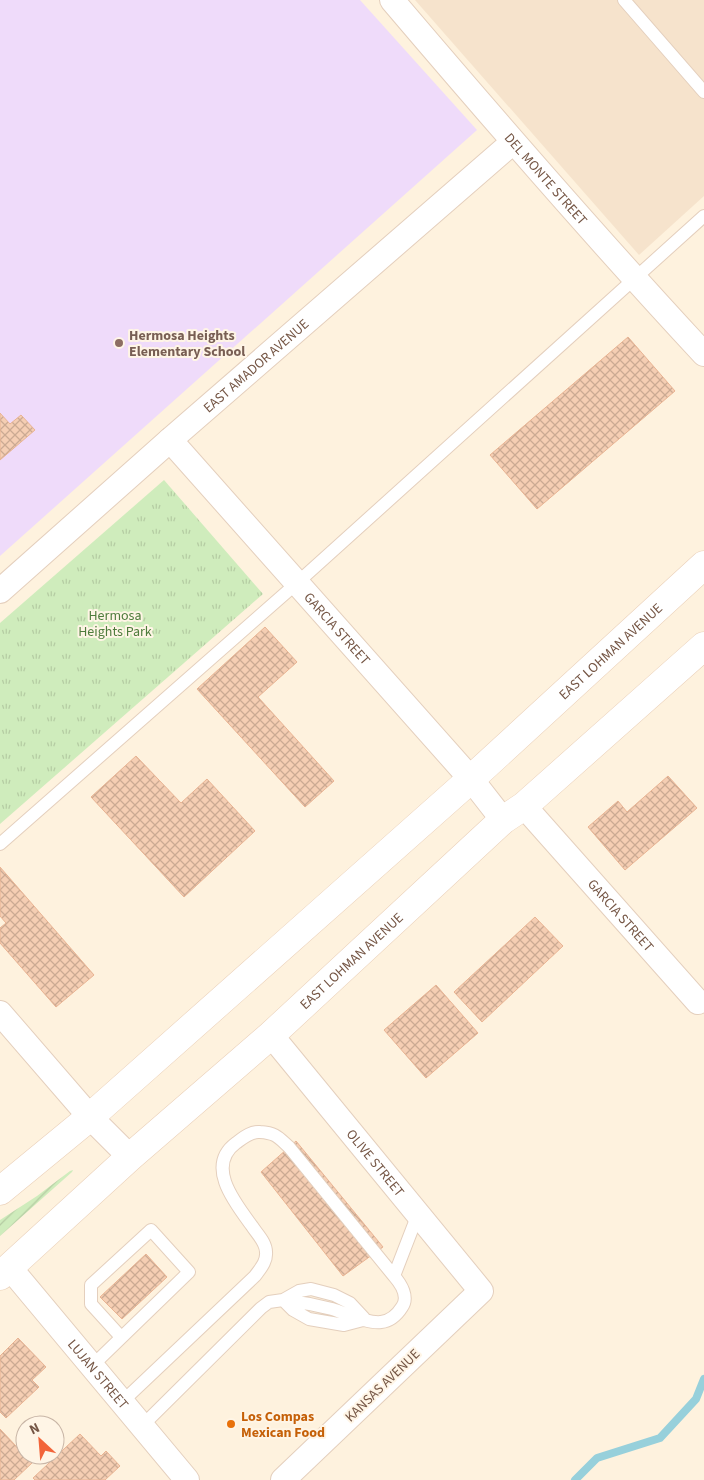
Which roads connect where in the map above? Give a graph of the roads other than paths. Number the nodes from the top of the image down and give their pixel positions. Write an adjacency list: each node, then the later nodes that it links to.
1 (392, 0): 4 (street, DEL MONTE STREET)
2 (624, 0): 3 (lane)
3 (704, 92)
4 (513, 142): 6 (street, DEL MONTE STREET); 8 (street, EAST AMADOR AVENUE)
5 (704, 216): 6 (lane)
6 (635, 280): 7 (street, DEL MONTE STREET); 10 (lane)
7 (704, 354)
8 (170, 440): 10 (street, GARCIA STREET); 11 (street, EAST AMADOR AVENUE)
9 (704, 565): 13 (main road, EAST LOHMAN AVENUE)
10 (297, 583): 13 (street, GARCIA STREET); 15 (lane)
11 (0, 591)
12 (704, 646): 14 (main road, EAST LOHMAN AVENUE)
13 (471, 779): 14 (street, GARCIA STREET); 19 (main road, EAST LOHMAN AVENUE)
14 (514, 813): 16 (street, GARCIA STREET); 18 (main road, EAST LOHMAN AVENUE)
15 (0, 844)
16 (698, 1002)
17 (0, 1013): 19 (street)
18 (271, 1035): 20 (main road, EAST LOHMAN AVENUE); 22 (street, OLIVE STREET)
19 (90, 1117): 20 (street); 21 (main road)
20 (130, 1157): 23 (main road, EAST LOHMAN AVENUE)
21 (0, 1191)
22 (418, 1214): 24 (lane); 25 (street, OLIVE STREET)
23 (5, 1272): 29 (street, LUJAN STREET)
24 (394, 1276): 27 (lane); 30 (lane)
25 (481, 1291): 33 (street, KANSAS AVENUE)
26 (283, 1300): 27 (lane); 27 (lane); 31 (lane)
27 (365, 1319)
28 (120, 1338): 28 (lane); 29 (lane)
29 (92, 1366): 30 (street, LUJAN STREET)
30 (122, 1402): 31 (street, LUJAN STREET)
31 (142, 1426): 32 (street, LUJAN STREET)
32 (187, 1480)
33 (283, 1480)

